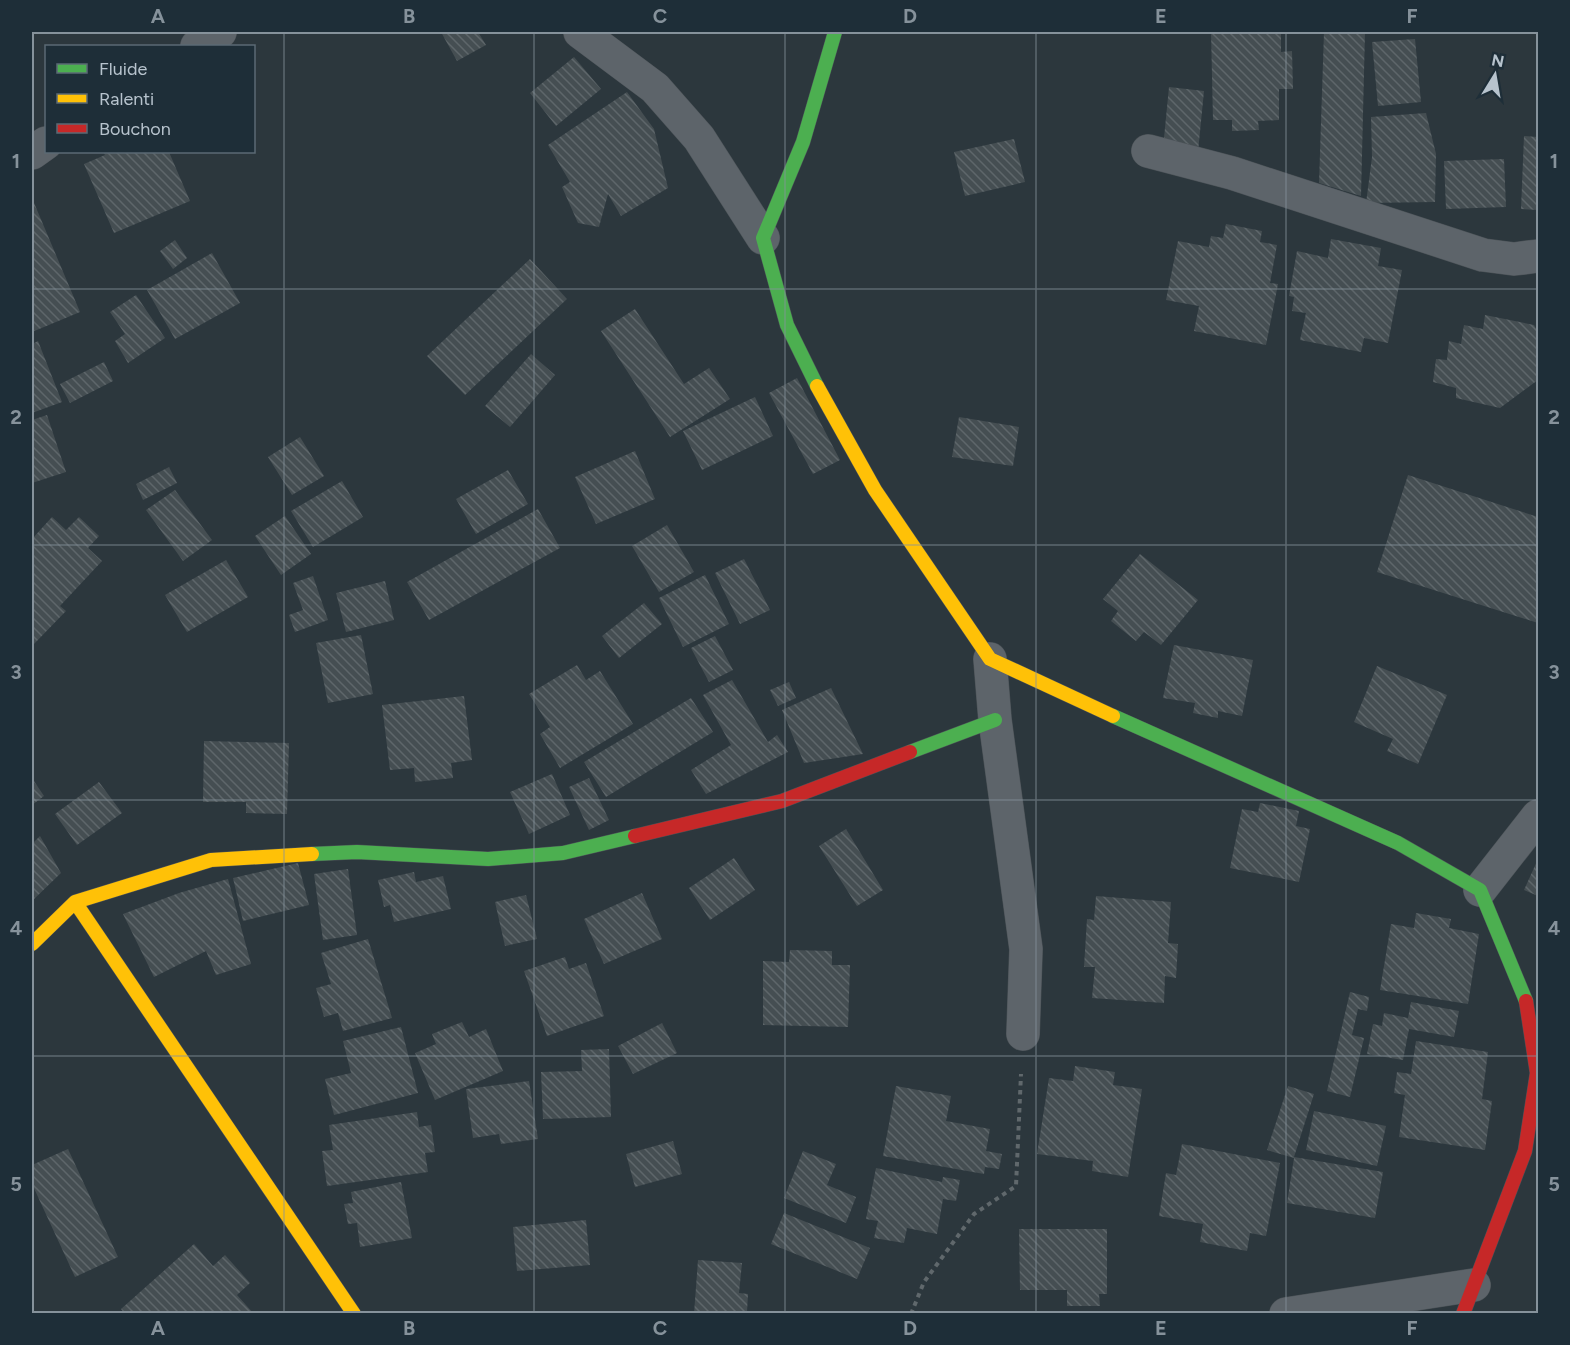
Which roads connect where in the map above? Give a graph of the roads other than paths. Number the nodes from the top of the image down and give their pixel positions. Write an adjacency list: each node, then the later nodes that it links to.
1 (220, 32): 4 (street)
2 (580, 32): 8 (street)
3 (835, 32): 8 (street)
4 (199, 45)
5 (45, 144): 7 (street)
6 (1148, 152): 9 (street)
7 (32, 153)
8 (763, 238): 10 (street)
9 (1539, 256)
10 (990, 659): 11 (street); 13 (street)
11 (995, 720): 14 (street); 16 (street)
12 (1539, 816): 13 (street)
13 (1480, 890): 17 (street)
14 (75, 902): 15 (street); 18 (street)
15 (32, 944)
16 (1023, 1034)
17 (1468, 1299): 19 (street)
18 (354, 1314)
19 (1286, 1314)

